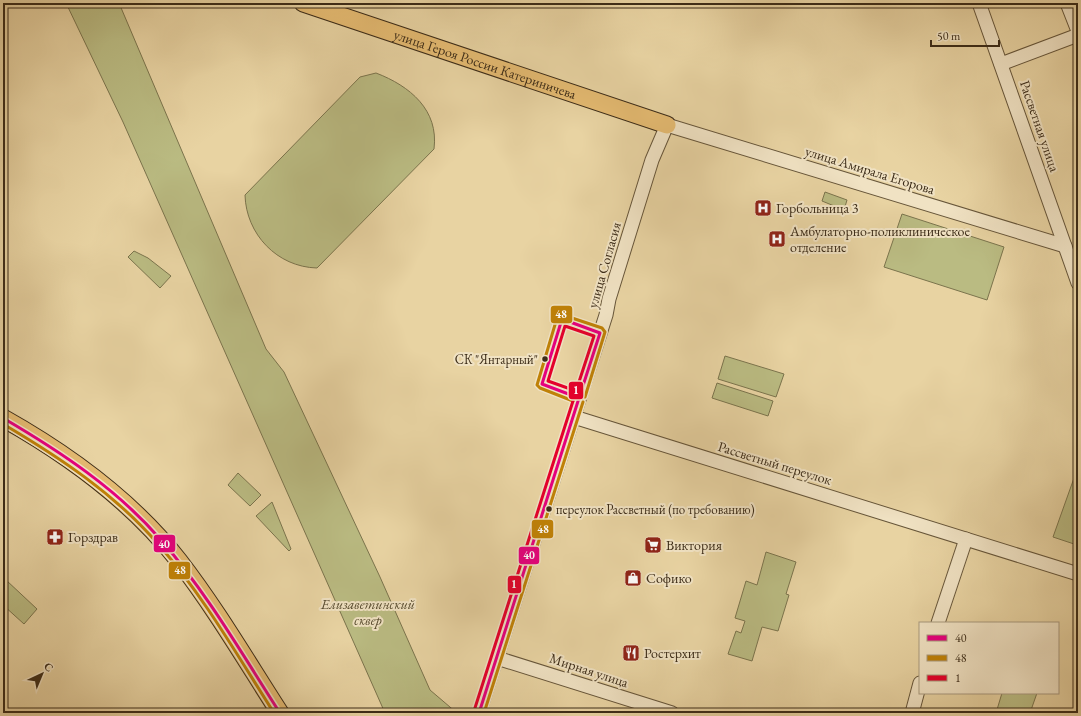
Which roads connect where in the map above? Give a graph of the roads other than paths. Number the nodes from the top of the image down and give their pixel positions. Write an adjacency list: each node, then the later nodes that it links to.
1 (303, 3): 7 (main road, улица Героя России Катериничева)
2 (979, 3): 6 (street, Рассветная улица)
3 (1067, 3): 4 (street)
4 (1078, 31)
5 (1078, 35): 6 (street)
6 (1001, 64): 8 (street, Рассветная улица)
7 (667, 125): 8 (street, улица Амирала Егорова); 10 (street, улица Согласия)
8 (1065, 246): 9 (street, Рассветная улица)
9 (1078, 283)
10 (574, 417): 12 (street, Рассветный переулок); 15 (street, улица Согласия)
11 (3, 418): 17 (main road)
12 (966, 539): 13 (street, Рассветный переулок); 14 (street)
13 (1078, 574)
14 (938, 622)
15 (497, 658): 18 (street, улица Согласия); 19 (street, Мирная улица)
16 (919, 688): 20 (street)
17 (280, 713)
18 (479, 713)
19 (672, 713)
20 (912, 713)

